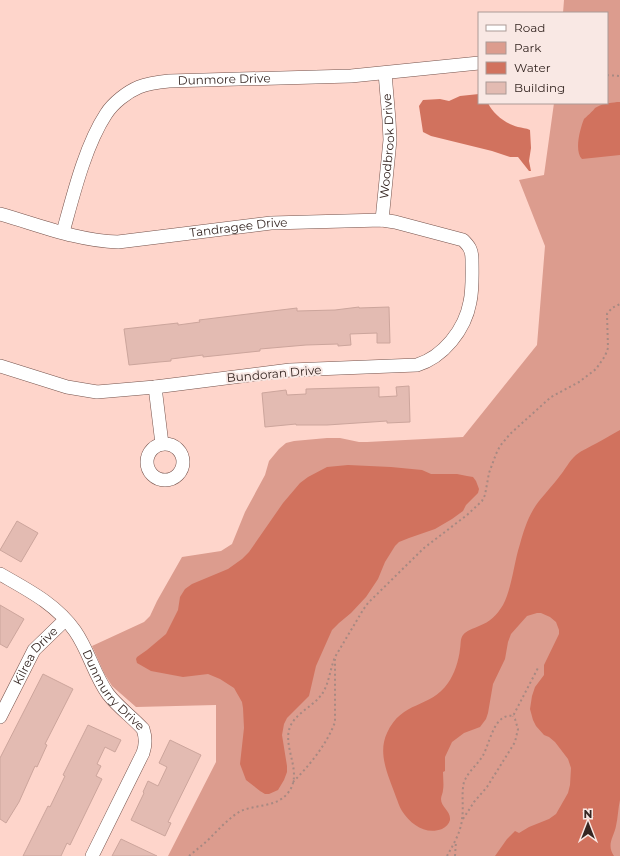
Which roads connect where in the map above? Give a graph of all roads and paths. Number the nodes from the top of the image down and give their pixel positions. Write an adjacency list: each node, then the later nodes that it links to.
1 (478, 63): 2 (street, Dunmore Drive)
2 (385, 73): 6 (street, Woodbrook Drive); 7 (street, Dunmore Drive)
3 (608, 75): 4 (path)
4 (620, 76)
5 (0, 214): 7 (street, Tandragee Drive)
6 (382, 220): 7 (street, Tandragee Drive); 8 (street, Tandragee Drive)
7 (63, 232)
8 (472, 253): 11 (street, Bundoran Drive)
9 (620, 304): 15 (path)
10 (0, 366): 11 (street, Bundoran Drive)
11 (155, 387): 12 (street)
12 (162, 444)
13 (0, 574): 14 (street, Dunmurry Drive)
14 (65, 620): 18 (street, Kilrea Drive); 22 (street, Dunmurry Drive)
15 (335, 657): 19 (path); 19 (path)
16 (540, 666): 17 (path)
17 (513, 716): 20 (path); 20 (path)
18 (0, 717)
19 (293, 782): 23 (path)
20 (462, 820): 21 (path)
21 (457, 838): 24 (path); 25 (path)
22 (92, 856)
23 (189, 856)
24 (447, 856)
25 (455, 856)

